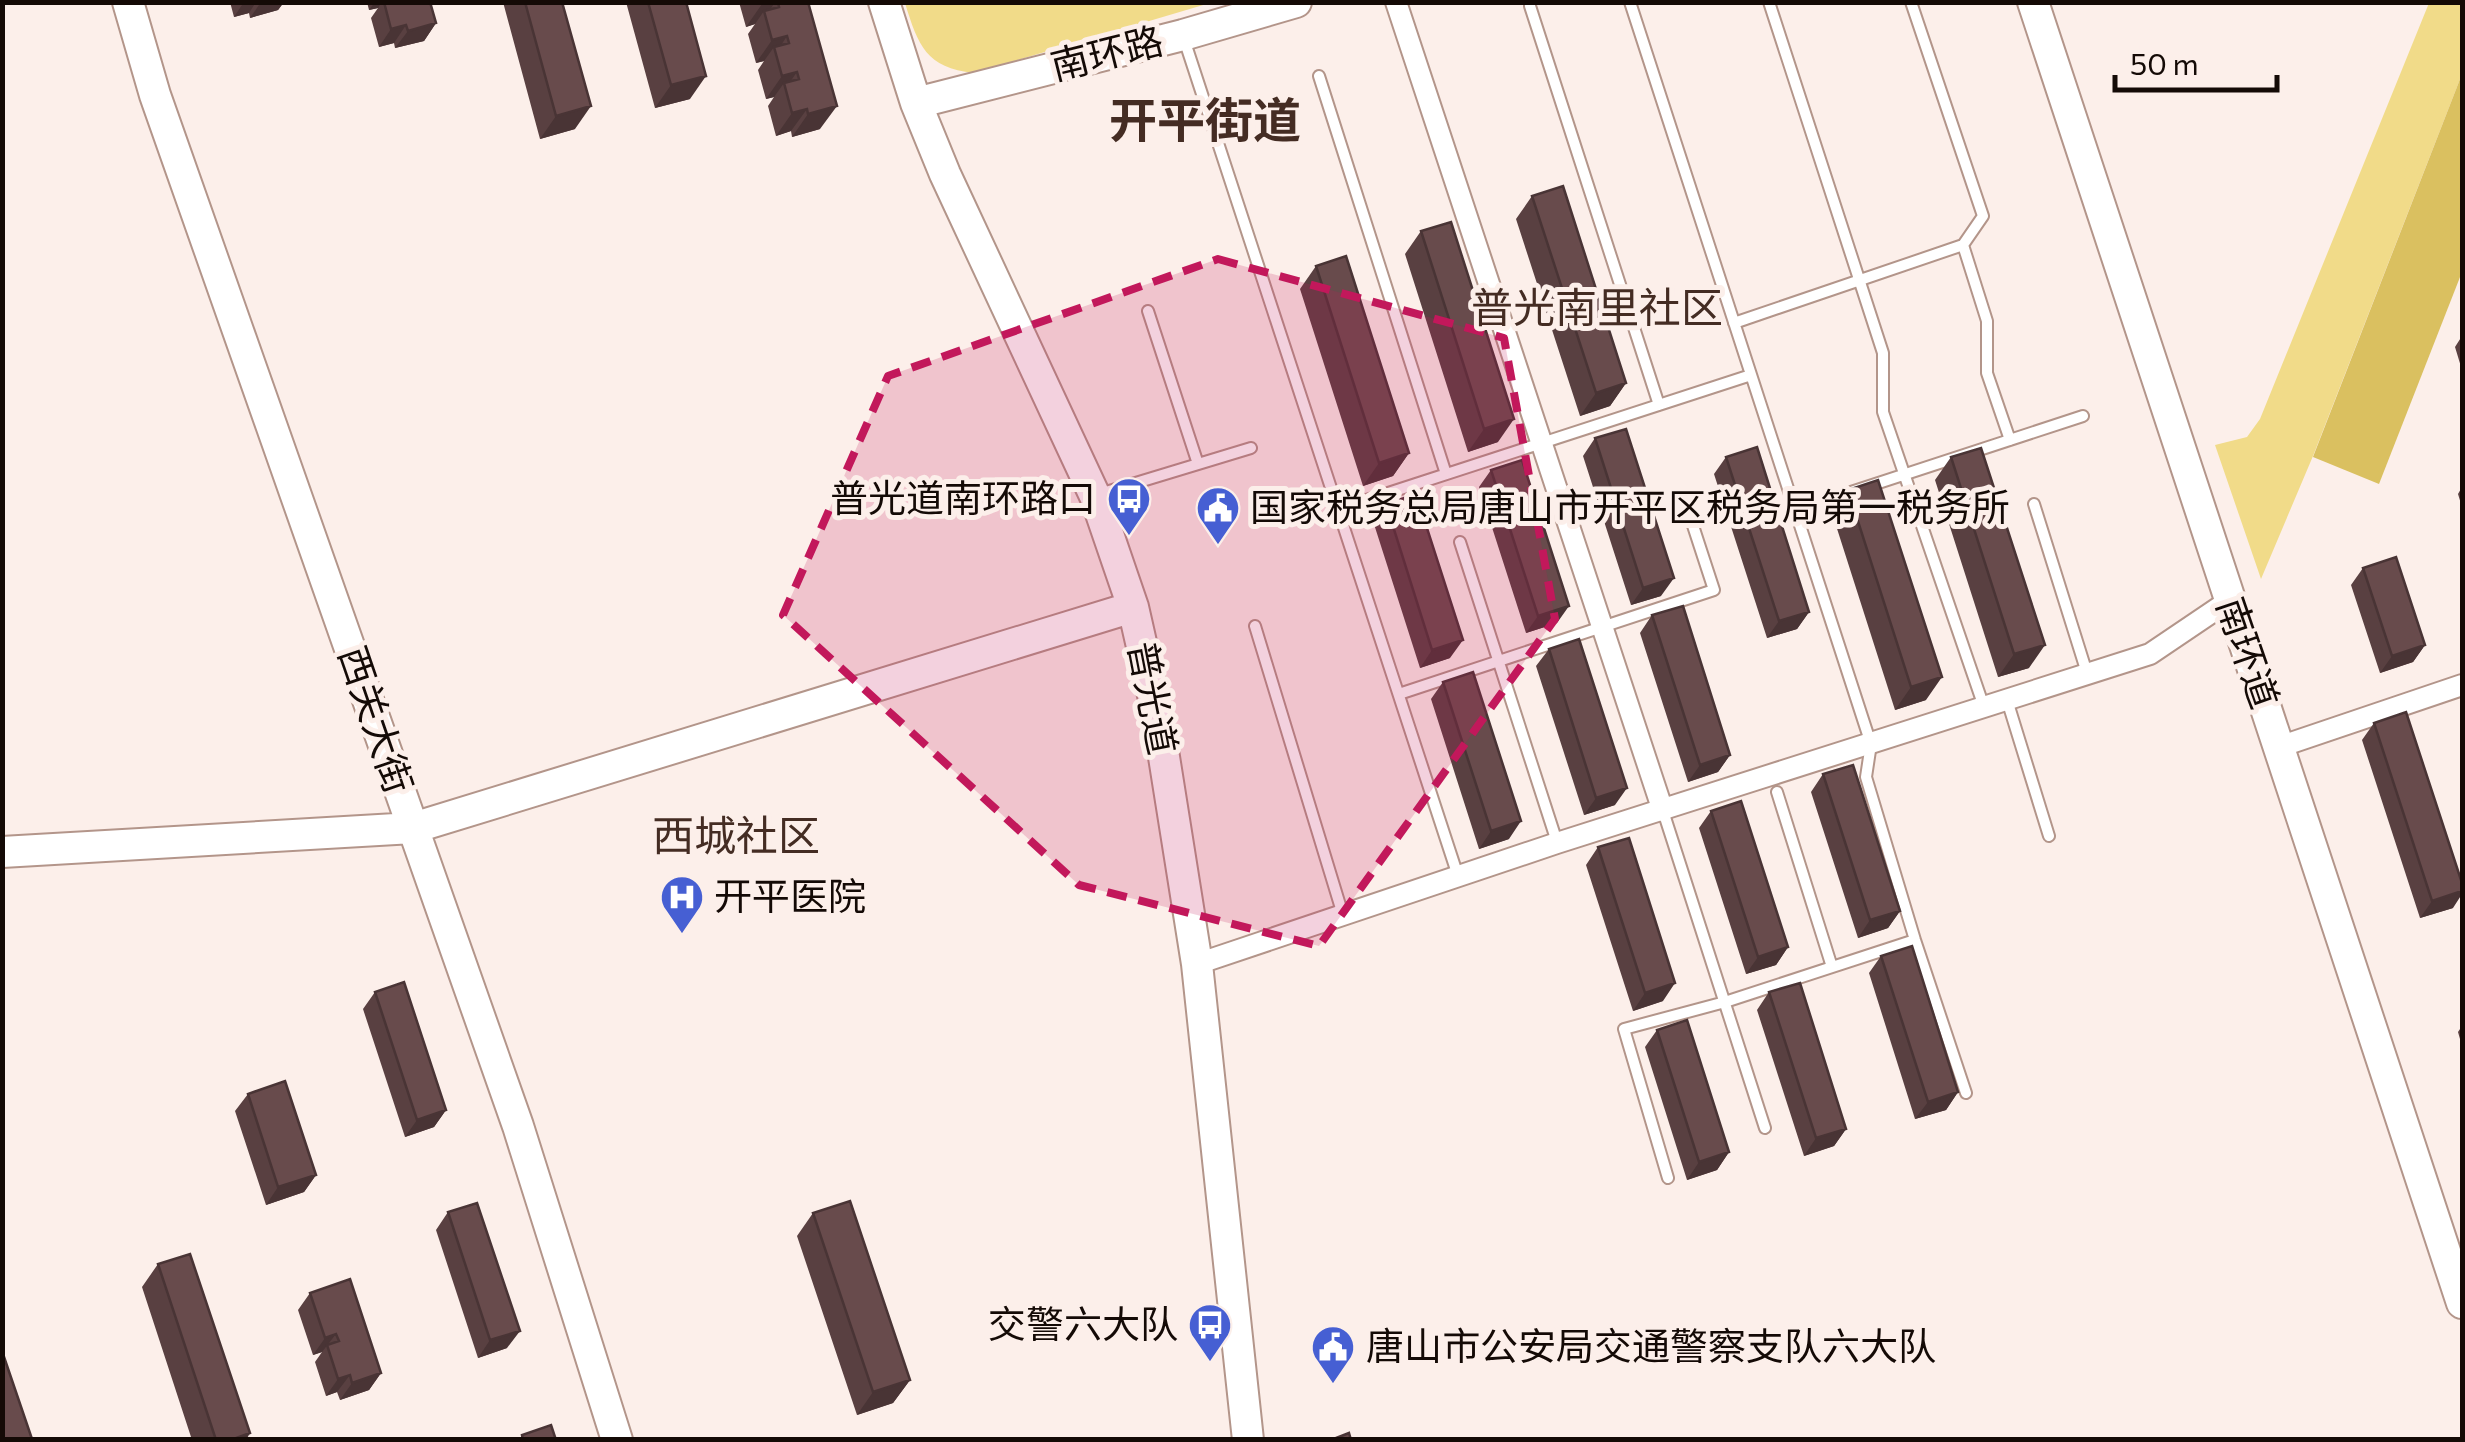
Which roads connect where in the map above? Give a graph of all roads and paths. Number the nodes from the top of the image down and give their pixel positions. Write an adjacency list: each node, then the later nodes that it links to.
1 (128, 2): 46 (street, 西关大街)
2 (884, 2): 12 (street, 普光道)
3 (1296, 2): 10 (street, 南环路)
4 (1396, 2): 21 (street)
5 (1630, 2): 16 (lane)
6 (1769, 2): 14 (lane)
7 (1911, 2): 13 (lane)
8 (2032, 2): 32 (street, 南环道)
9 (1530, 6): 18 (lane)
10 (1182, 35): 12 (street, 南环路); 29 (lane)
11 (1319, 76): 24 (lane)
12 (916, 103): 27 (street, 普光道)
13 (1963, 244): 14 (lane); 20 (lane)
14 (1860, 280): 16 (lane); 25 (lane)
15 (1148, 310): 23 (lane)
16 (1734, 323): 17 (lane)
17 (1751, 375): 18 (lane); 30 (lane)
18 (1659, 405): 21 (lane)
19 (2082, 416): 20 (lane)
20 (2010, 440): 25 (lane)
21 (1541, 443): 24 (lane); 35 (street)
22 (1251, 448): 23 (lane)
23 (1198, 464): 27 (lane)
24 (1446, 474): 29 (lane)
25 (1904, 474): 30 (lane); 41 (lane)
26 (1683, 495): 35 (lane)
27 (1095, 496): 33 (street, 普光道)
28 (2034, 504): 37 (lane)
29 (1339, 509): 39 (lane)
30 (1796, 510): 42 (lane)
31 (1460, 542): 36 (lane)
32 (2230, 600): 37 (street); 43 (street, 南环道)
33 (1133, 607): 46 (street); 53 (street, 普光道)
34 (1255, 626): 51 (lane)
35 (1602, 628): 36 (lane); 45 (street)
36 (1499, 661): 39 (lane); 48 (lane)
37 (2087, 674): 40 (street)
38 (2462, 685): 43 (street)
39 (1399, 694): 50 (lane)
40 (2007, 700): 41 (street); 47 (lane)
41 (1984, 708): 42 (street)
42 (1871, 744): 45 (street); 52 (lane)
43 (2279, 747): 59 (street, 南环道)
44 (1776, 792): 54 (lane)
45 (1662, 811): 48 (street); 55 (lane)
46 (413, 828): 49 (street); 60 (street, 西关大街)
47 (2049, 836)
48 (1557, 844): 50 (street)
49 (2, 852)
50 (1458, 876): 51 (street)
51 (1343, 915): 53 (street)
52 (1916, 940): 54 (lane); 56 (lane)
53 (1196, 964): 61 (street, 普光道)
54 (1832, 967): 55 (lane)
55 (1724, 1002): 57 (lane); 58 (lane)
56 (1966, 1093)
57 (1766, 1128)
58 (1668, 1178)
59 (2462, 1303)
60 (617, 1440)
61 (1248, 1440)

